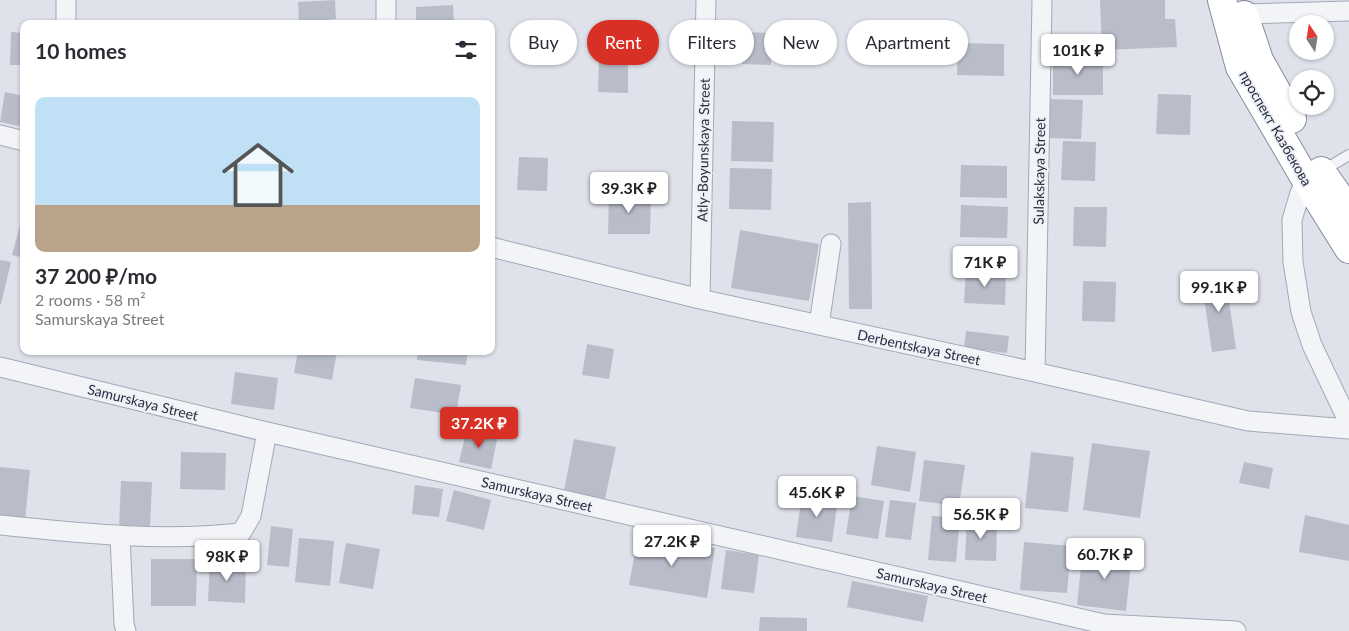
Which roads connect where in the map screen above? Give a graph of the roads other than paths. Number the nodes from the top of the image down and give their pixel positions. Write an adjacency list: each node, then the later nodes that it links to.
1 (66, 0): 7 (street)
2 (386, 0): 8 (street)
3 (706, 0): 17 (street, Atly-Boyunskaya Street)
4 (1042, 0): 20 (street, Sulakskaya Street)
5 (1235, 5): 6 (street); 12 (highway, проспект Казбекова)
6 (1349, 11)
7 (66, 20)
8 (386, 20)
9 (0, 135): 10 (street)
10 (20, 140)
11 (1349, 156): 12 (lane)
12 (1314, 176): 13 (highway, проспект Казбекова); 16 (highway, проспект Казбекова); 21 (street)
13 (1349, 211)
14 (831, 244): 18 (street)
15 (495, 248): 17 (street, Derbentskaya Street)
16 (1349, 248)
17 (700, 299): 18 (street, Derbentskaya Street)
18 (819, 325): 20 (street, Derbentskaya Street)
19 (0, 367): 23 (street, Samurskaya Street)
20 (1035, 372): 22 (street, Derbentskaya Street)
21 (1349, 423)
22 (1349, 430)
23 (267, 432): 25 (street); 26 (street, Samurskaya Street)
24 (0, 525): 25 (street)
25 (120, 537): 27 (street)
26 (1104, 624): 28 (street); 29 (street)
27 (126, 631)
28 (1073, 631)
29 (1236, 631)

